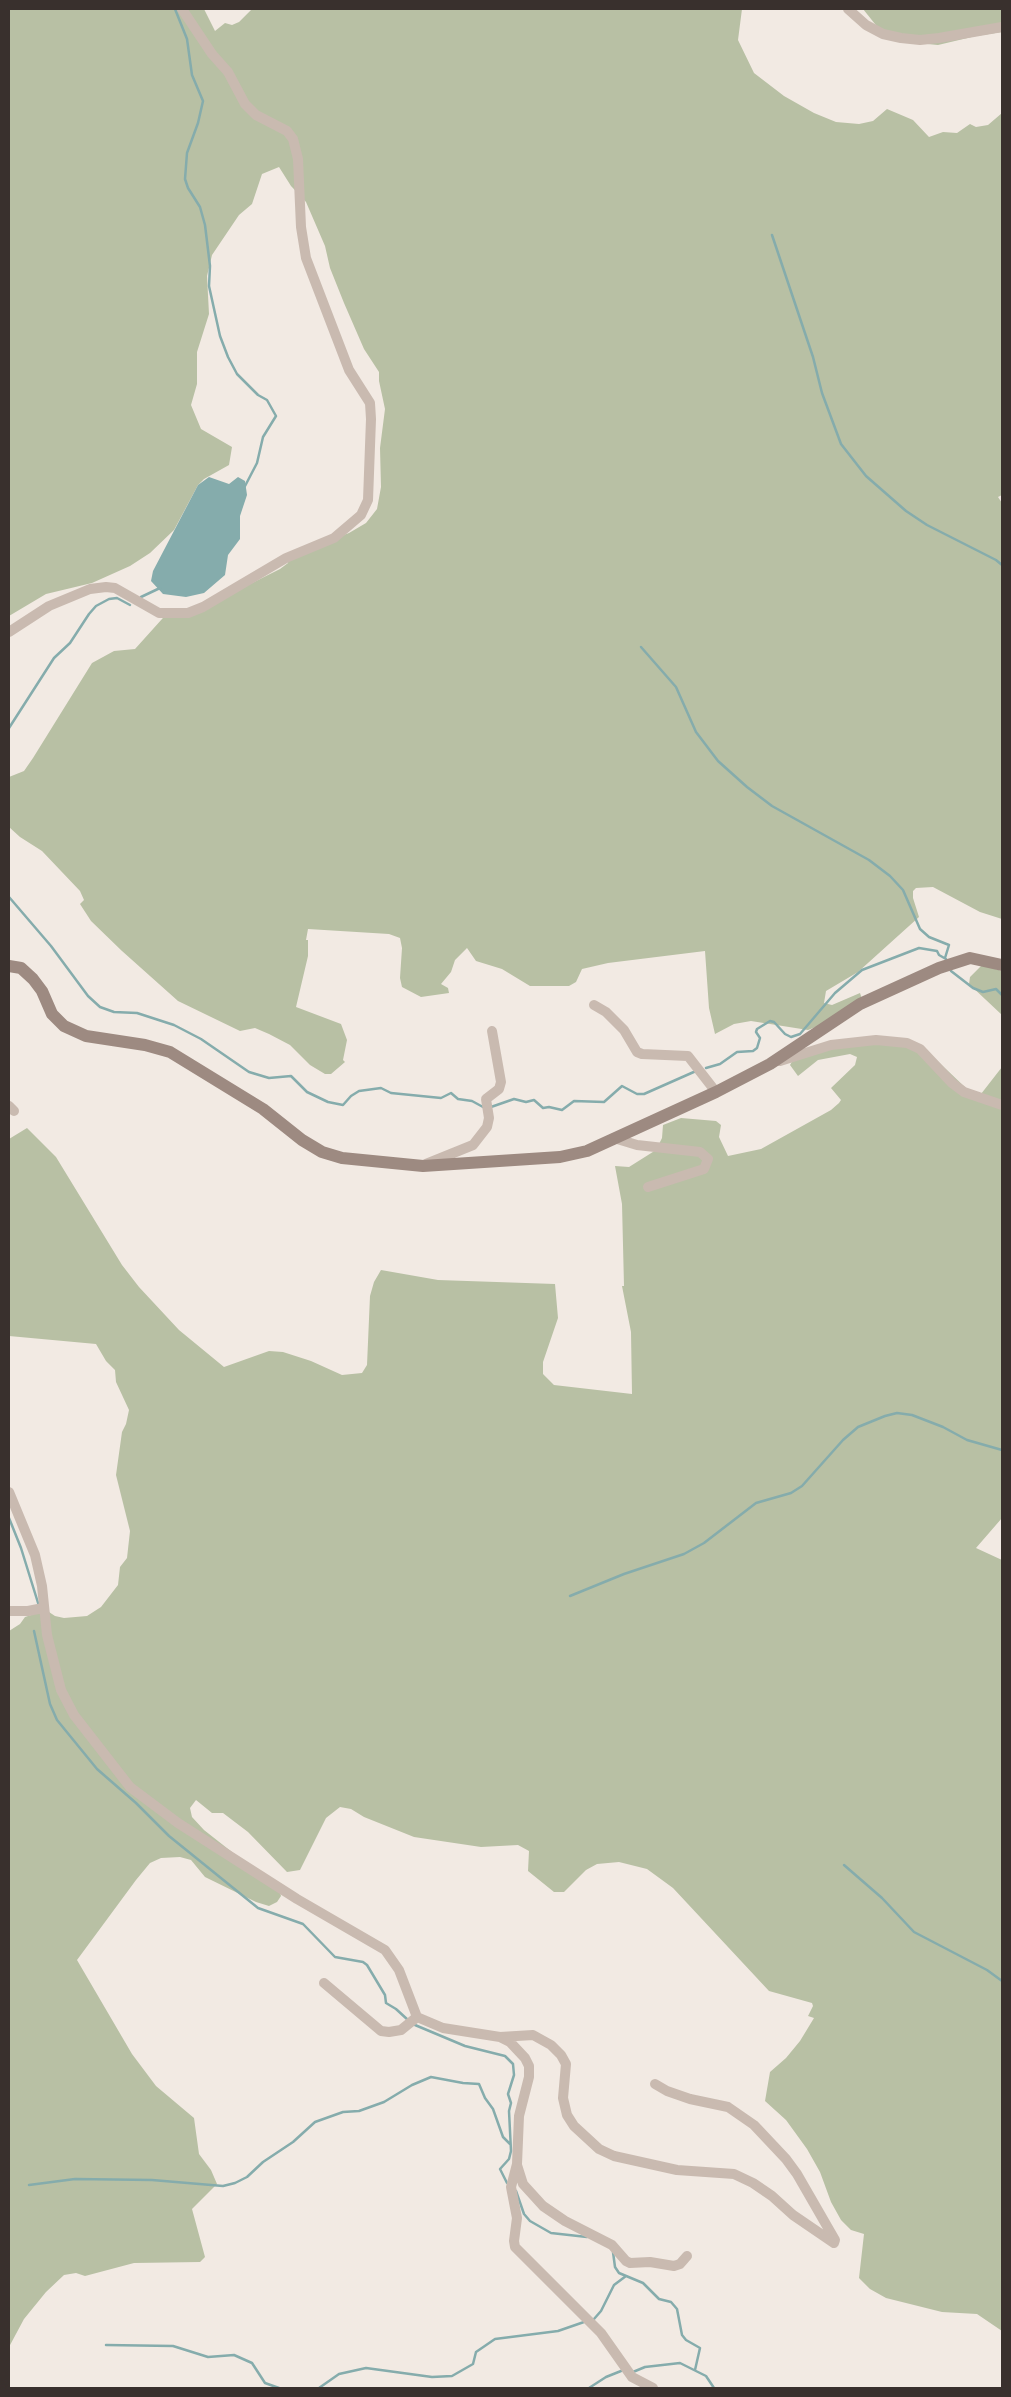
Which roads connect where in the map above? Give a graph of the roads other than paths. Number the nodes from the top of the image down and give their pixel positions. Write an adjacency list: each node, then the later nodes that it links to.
1 (182, 9): 4 (street)
2 (848, 9): 3 (street)
3 (1002, 27)
4 (9, 632)
5 (1002, 965): 9 (street)
6 (9, 966): 13 (street)
7 (594, 1004): 10 (street)
8 (492, 1031): 13 (street)
9 (770, 1064): 10 (street); 11 (street)
10 (716, 1092): 12 (street)
11 (1002, 1105)
12 (614, 1138): 13 (street); 14 (street)
13 (423, 1166)
14 (648, 1187)
15 (9, 1492): 16 (street)
16 (43, 1608): 17 (street); 19 (street)
17 (9, 1611)
18 (324, 1983): 19 (street)
19 (417, 2017): 20 (street)
20 (500, 2037): 21 (street); 22 (street)
21 (655, 2084)
22 (517, 2164): 23 (street); 24 (street)
23 (687, 2256)
24 (653, 2388)

